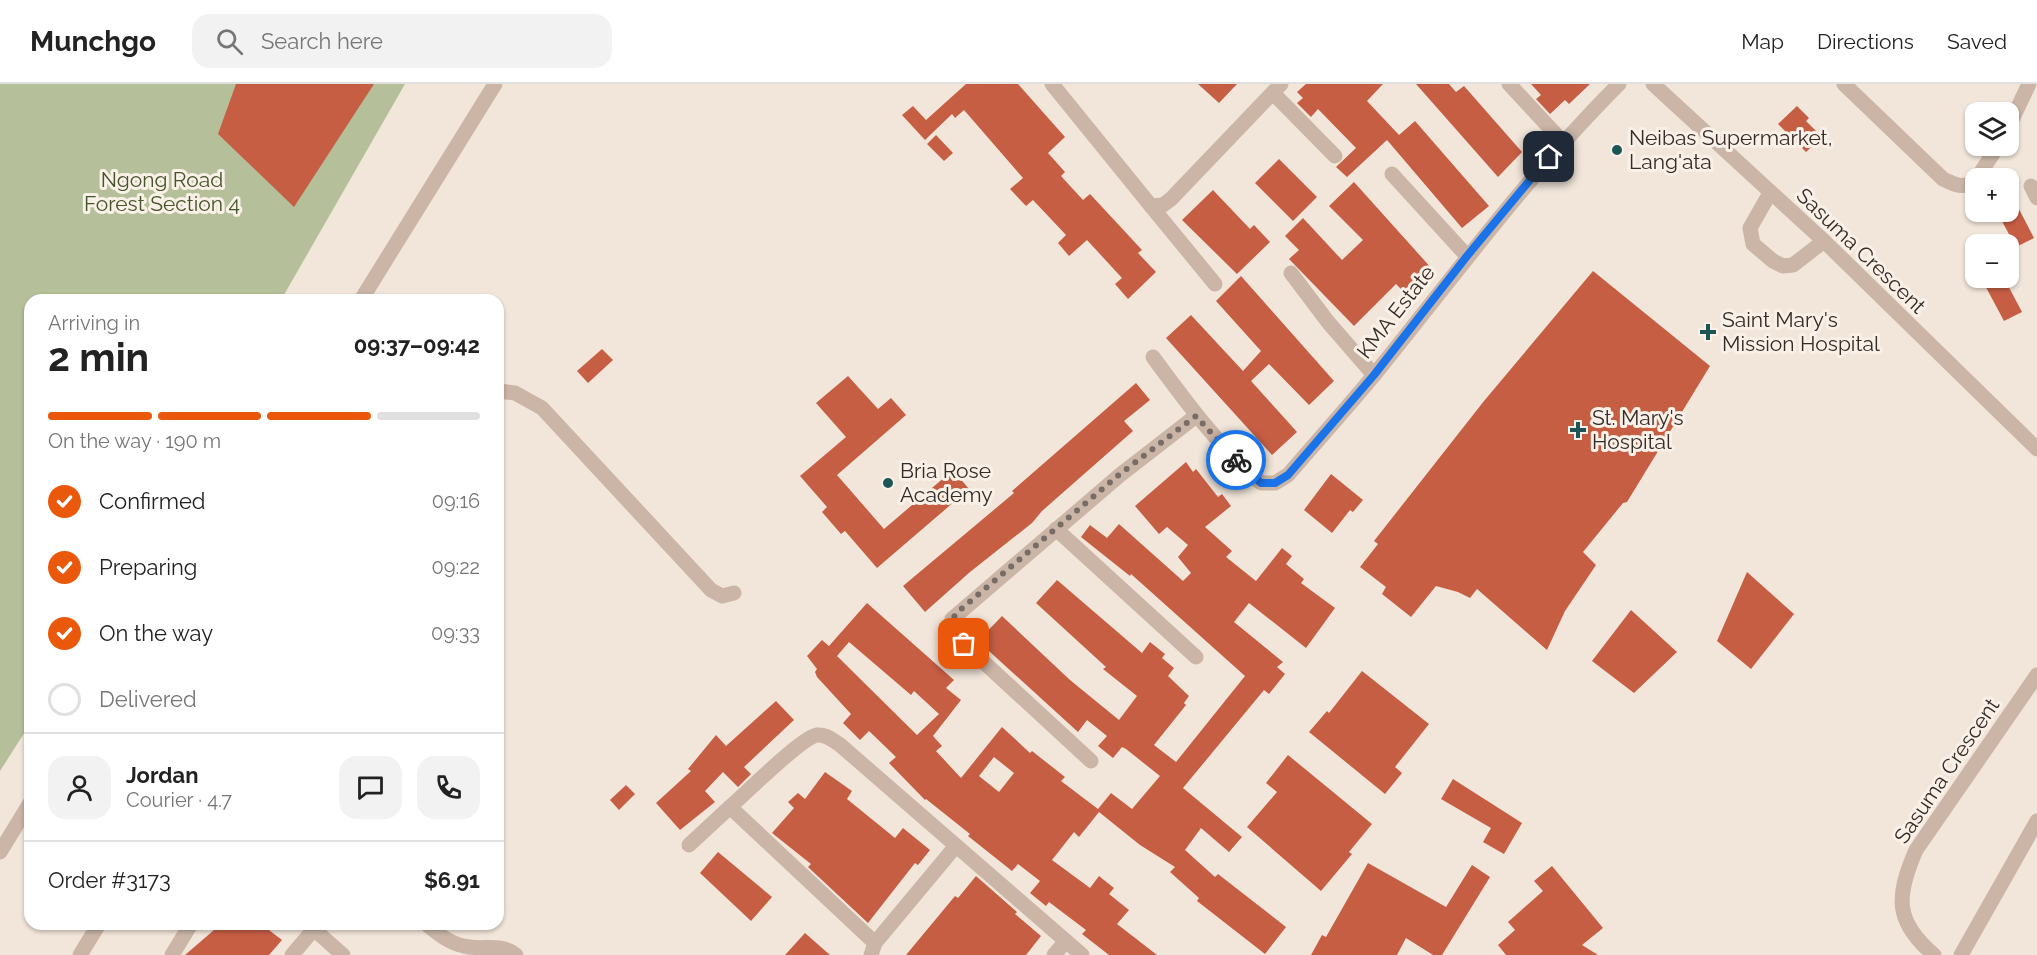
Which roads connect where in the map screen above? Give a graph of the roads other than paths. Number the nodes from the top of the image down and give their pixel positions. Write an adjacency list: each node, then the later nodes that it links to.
1 (495, 84): 20 (street)
2 (1052, 84): 15 (street)
3 (1509, 84): 10 (street)
4 (1618, 84): 10 (street, KMA Estate)
5 (1653, 84): 14 (street, Sasuma Crescent)
6 (1844, 84): 13 (street)
7 (2029, 84): 9 (street)
8 (1277, 88): 11 (street); 15 (street)
9 (2019, 105)
10 (1562, 141): 17 (street, KMA Estate)
11 (1335, 156)
12 (1392, 174): 17 (street)
13 (1965, 185)
14 (1770, 194): 16 (street, Sasuma Crescent); 16 (street)
15 (1150, 206): 19 (street)
16 (1824, 241): 25 (street, Sasuma Crescent)
17 (1467, 256): 22 (street, KMA Estate)
18 (1291, 273): 22 (street)
19 (1215, 284)
20 (365, 294)
21 (1153, 357): 24 (street, KMA Estate)
22 (1374, 375): 24 (street, KMA Estate)
23 (504, 392): 27 (street)
24 (1196, 416): 26 (street)
25 (2037, 450)
26 (1056, 529): 28 (street); 30 (street)
27 (734, 593)
28 (1196, 657)
29 (2037, 675): 51 (street, Sasuma Crescent)
30 (1091, 761)
31 (730, 807): 34 (street); 35 (street); 43 (street)
32 (24, 818): 36 (street)
33 (2037, 821): 52 (street)
34 (689, 845)
35 (955, 847): 42 (street); 43 (street)
36 (0, 852)
37 (95, 930): 44 (street)
38 (187, 930): 45 (street)
39 (309, 930): 46 (street)
40 (315, 930): 47 (street)
41 (434, 930): 48 (street)
42 (1066, 941): 49 (street); 50 (street)
43 (873, 949)
44 (80, 955)
45 (172, 955)
46 (292, 955)
47 (344, 955)
48 (516, 955)
49 (1054, 955)
50 (1082, 955)
51 (1934, 955)
52 (1961, 955)

